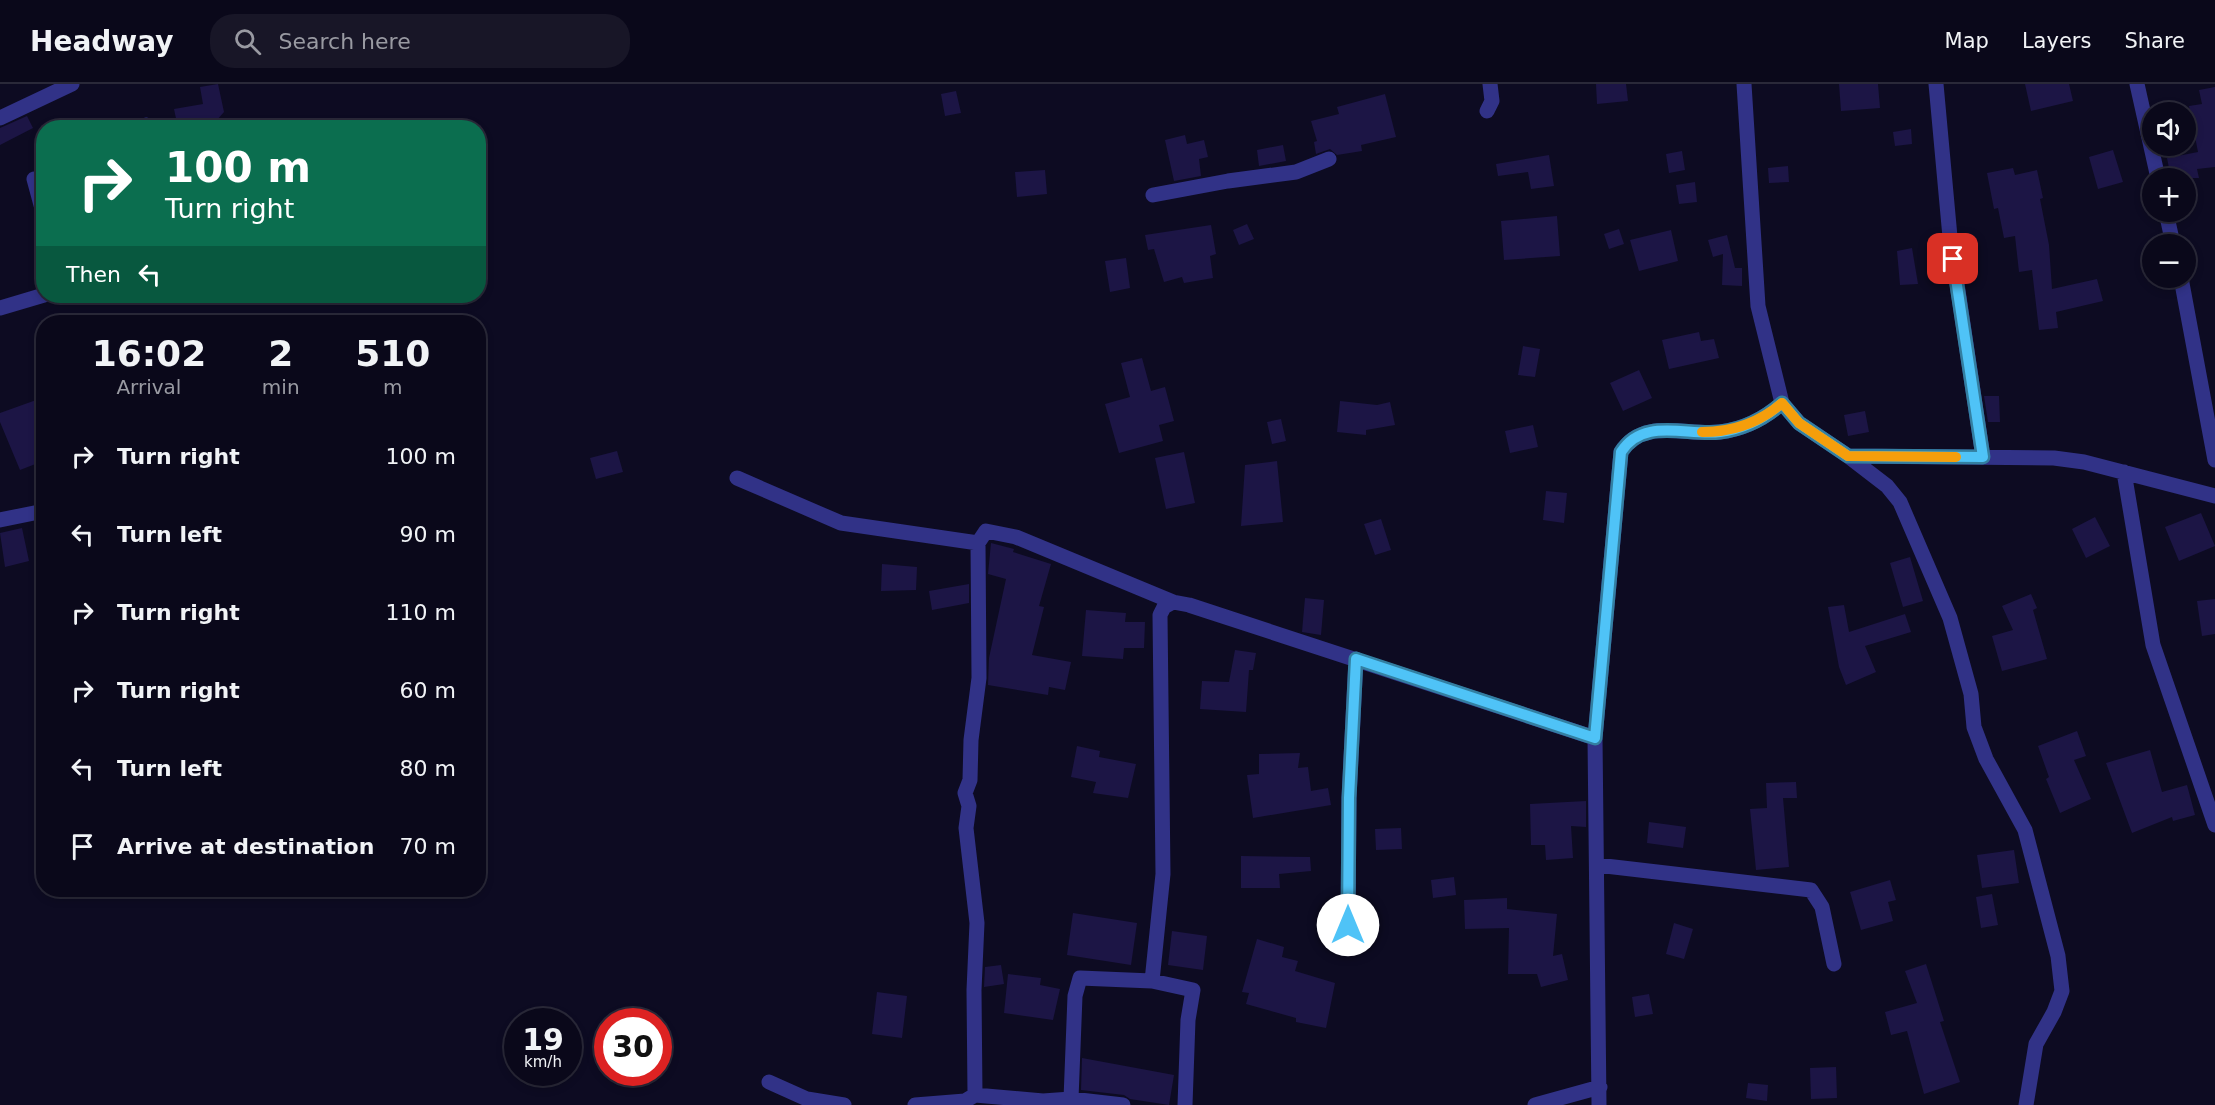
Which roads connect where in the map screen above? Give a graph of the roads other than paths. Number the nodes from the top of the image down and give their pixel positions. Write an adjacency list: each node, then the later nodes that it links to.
1 (72, 84): 7 (street)
2 (1490, 84): 6 (street)
3 (1744, 84): 16 (street)
4 (1936, 84): 18 (street)
5 (2137, 84): 9 (street)
6 (1487, 111)
7 (0, 118)
8 (1329, 159): 12 (street)
9 (2156, 168)
10 (34, 180): 11 (street)
11 (36, 187)
12 (1153, 195)
13 (2183, 288): 19 (street)
14 (36, 297): 15 (street)
15 (0, 308)
16 (1782, 403): 17 (street); 28 (street)
17 (1848, 456): 18 (street); 45 (street)
18 (1983, 457): 20 (street)
19 (2215, 460)
20 (2124, 472): 22 (street); 29 (street)
21 (737, 478): 25 (street)
22 (2215, 496)
23 (36, 513): 24 (street)
24 (0, 520)
25 (978, 543): 26 (street); 36 (street)
26 (1173, 602): 27 (street); 33 (street)
27 (1356, 659): 28 (street); 31 (street)
28 (1595, 738): 30 (street)
29 (2215, 825)
30 (1597, 865): 32 (street); 35 (street)
31 (1348, 925)
32 (1834, 964)
33 (1152, 981): 37 (street); 42 (street)
34 (769, 1082): 39 (street)
35 (1600, 1087): 43 (street); 44 (street)
36 (975, 1095): 37 (street); 40 (street)
37 (1071, 1099): 38 (street)
38 (1104, 1104): 41 (street)
39 (844, 1105)
40 (915, 1105)
41 (1123, 1105)
42 (1185, 1105)
43 (1535, 1105)
44 (1599, 1105)
45 (2026, 1105)

